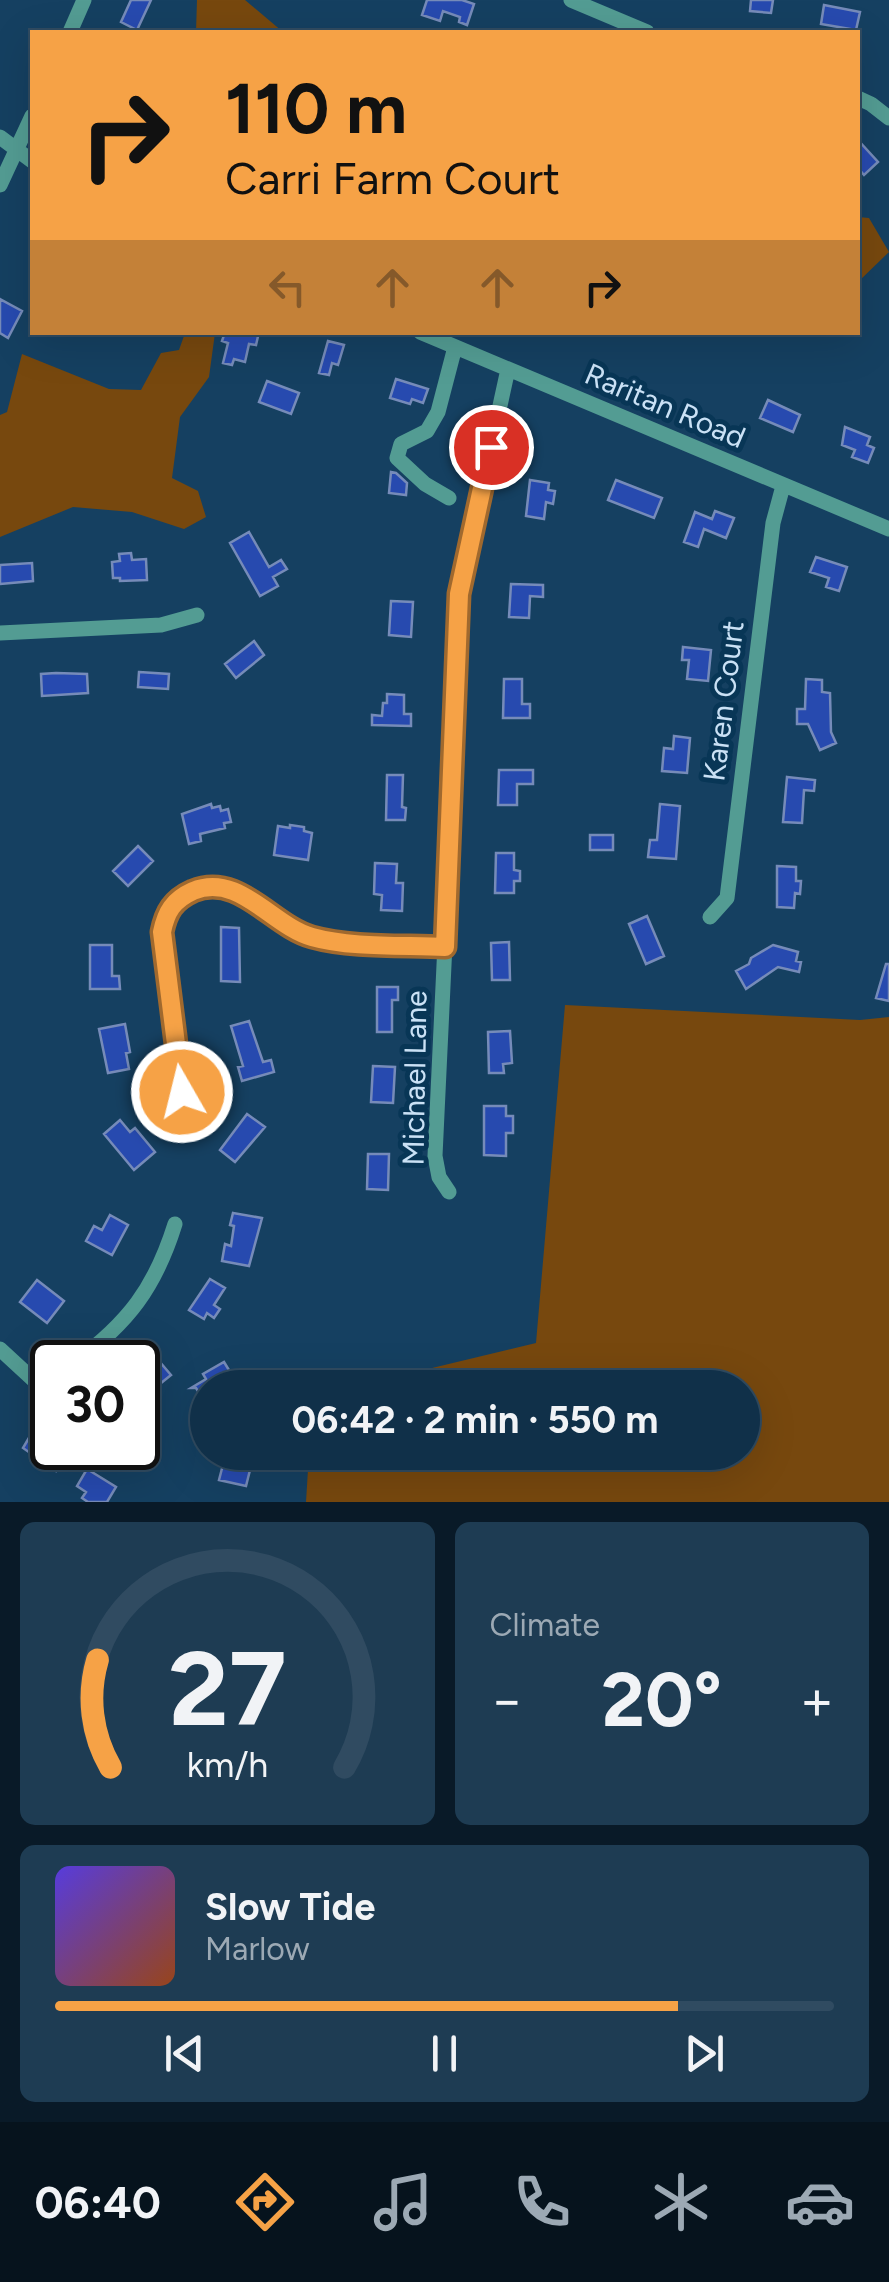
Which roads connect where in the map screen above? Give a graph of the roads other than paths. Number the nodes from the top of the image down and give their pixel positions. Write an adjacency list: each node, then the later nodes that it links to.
1 (84, 0): 3 (street)
2 (571, 0): 4 (street)
3 (71, 30)
4 (642, 30)
5 (860, 99): 6 (street)
6 (889, 118)
7 (30, 121): 9 (street)
8 (0, 137): 9 (street)
9 (18, 150): 10 (street); 11 (street)
10 (30, 159)
11 (0, 184)
12 (427, 335): 13 (street, Raritan Road)
13 (455, 347): 14 (street, Raritan Road); 16 (street)
14 (508, 369): 15 (street, Raritan Road); 21 (street, Michael Lane)
15 (783, 486): 17 (street, Raritan Road); 20 (street, Karen Court)
16 (449, 498)
17 (889, 529)
18 (197, 615): 19 (street)
19 (0, 632)
20 (710, 917)
21 (445, 947): 22 (street); 23 (street, Michael Lane)
22 (182, 1092)
23 (448, 1192)
24 (175, 1224): 25 (street)
25 (101, 1340)
26 (0, 1349): 27 (street)
27 (30, 1373)

